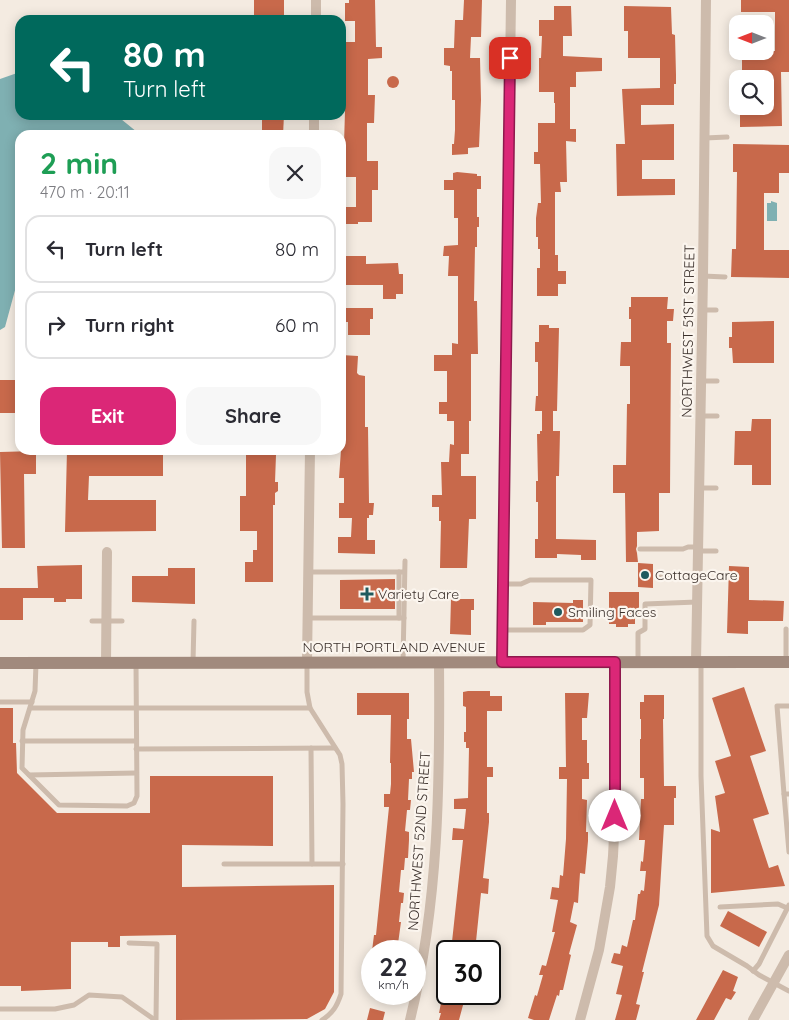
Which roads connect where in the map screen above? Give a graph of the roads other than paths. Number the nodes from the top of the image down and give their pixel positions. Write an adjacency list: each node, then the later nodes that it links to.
1 (316, 0): 4 (street)
2 (511, 0): 27 (street)
3 (706, 0): 6 (street, NORTHWEST 51ST STREET)
4 (316, 15)
5 (727, 137): 6 (lane)
6 (705, 138): 7 (street, NORTHWEST 51ST STREET)
7 (703, 276): 8 (lane); 9 (street, NORTHWEST 51ST STREET)
8 (725, 276)
9 (702, 310): 10 (lane); 11 (street, NORTHWEST 51ST STREET)
10 (716, 310)
11 (701, 380): 12 (lane); 13 (street, NORTHWEST 51ST STREET)
12 (717, 380)
13 (700, 416): 14 (lane); 16 (street, NORTHWEST 51ST STREET)
14 (717, 416)
15 (310, 455): 23 (street)
16 (699, 488): 17 (lane); 19 (street, NORTHWEST 51ST STREET)
17 (716, 488)
18 (640, 549): 19 (lane)
19 (698, 549): 20 (lane); 26 (street, NORTHWEST 51ST STREET)
20 (716, 551)
21 (107, 552): 32 (street)
22 (405, 561): 24 (lane)
23 (308, 572): 24 (lane); 29 (street)
24 (402, 572): 30 (lane)
25 (660, 576): 26 (lane)
26 (698, 577): 28 (street, NORTHWEST 51ST STREET)
27 (503, 584): 36 (street); 36 (lane)
28 (697, 602): 43 (lane); 44 (street, NORTHWEST 51ST STREET)
29 (308, 618): 30 (lane); 38 (street)
30 (401, 618): 39 (lane)
31 (92, 621): 32 (lane)
32 (106, 621): 33 (lane); 48 (street)
33 (122, 621)
34 (194, 621): 37 (lane)
35 (786, 629): 45 (lane)
36 (502, 630): 41 (street)
37 (194, 662): 38 (main road, NORTH PORTLAND AVENUE); 49 (main road, NORTH PORTLAND AVENUE)
38 (307, 662): 39 (main road, NORTH PORTLAND AVENUE); 54 (lane)
39 (403, 662): 40 (main road, NORTH PORTLAND AVENUE)
40 (439, 662): 41 (main road, NORTH PORTLAND AVENUE); 77 (street, NORTHWEST 52ND STREET)
41 (502, 662): 42 (main road, NORTH PORTLAND AVENUE)
42 (615, 662): 43 (main road, NORTH PORTLAND AVENUE); 78 (street)
43 (638, 662): 44 (main road, NORTH PORTLAND AVENUE)
44 (698, 662): 45 (main road, NORTH PORTLAND AVENUE); 71 (lane)
45 (788, 662)
46 (0, 663): 47 (main road, NORTH PORTLAND AVENUE)
47 (36, 663): 48 (main road, NORTH PORTLAND AVENUE); 51 (lane)
48 (106, 663): 49 (main road, NORTH PORTLAND AVENUE)
49 (136, 663): 53 (lane)
50 (0, 702): 51 (lane)
51 (31, 705): 53 (lane); 55 (lane)
52 (789, 706): 62 (lane)
53 (136, 708): 54 (lane); 56 (lane)
54 (310, 708): 58 (lane)
55 (22, 741): 56 (lane); 61 (lane)
56 (136, 741): 59 (lane)
57 (311, 748): 58 (lane); 59 (lane); 65 (lane)
58 (335, 748): 66 (lane)
59 (136, 749): 60 (lane)
60 (136, 773): 61 (lane); 61 (lane)
61 (29, 774)
62 (786, 794): 63 (lane)
63 (789, 852)
64 (224, 864): 65 (lane)
65 (312, 864): 66 (lane)
66 (343, 864): 76 (lane)
67 (788, 906): 68 (lane); 71 (lane)
68 (720, 907)
69 (129, 944): 75 (lane)
70 (789, 955): 72 (street)
71 (753, 971): 72 (lane)
72 (774, 983): 73 (lane); 79 (street)
73 (789, 991)
74 (0, 1009): 75 (lane)
75 (155, 1020)
76 (322, 1020)
77 (410, 1020)
78 (580, 1020)
79 (754, 1020)

